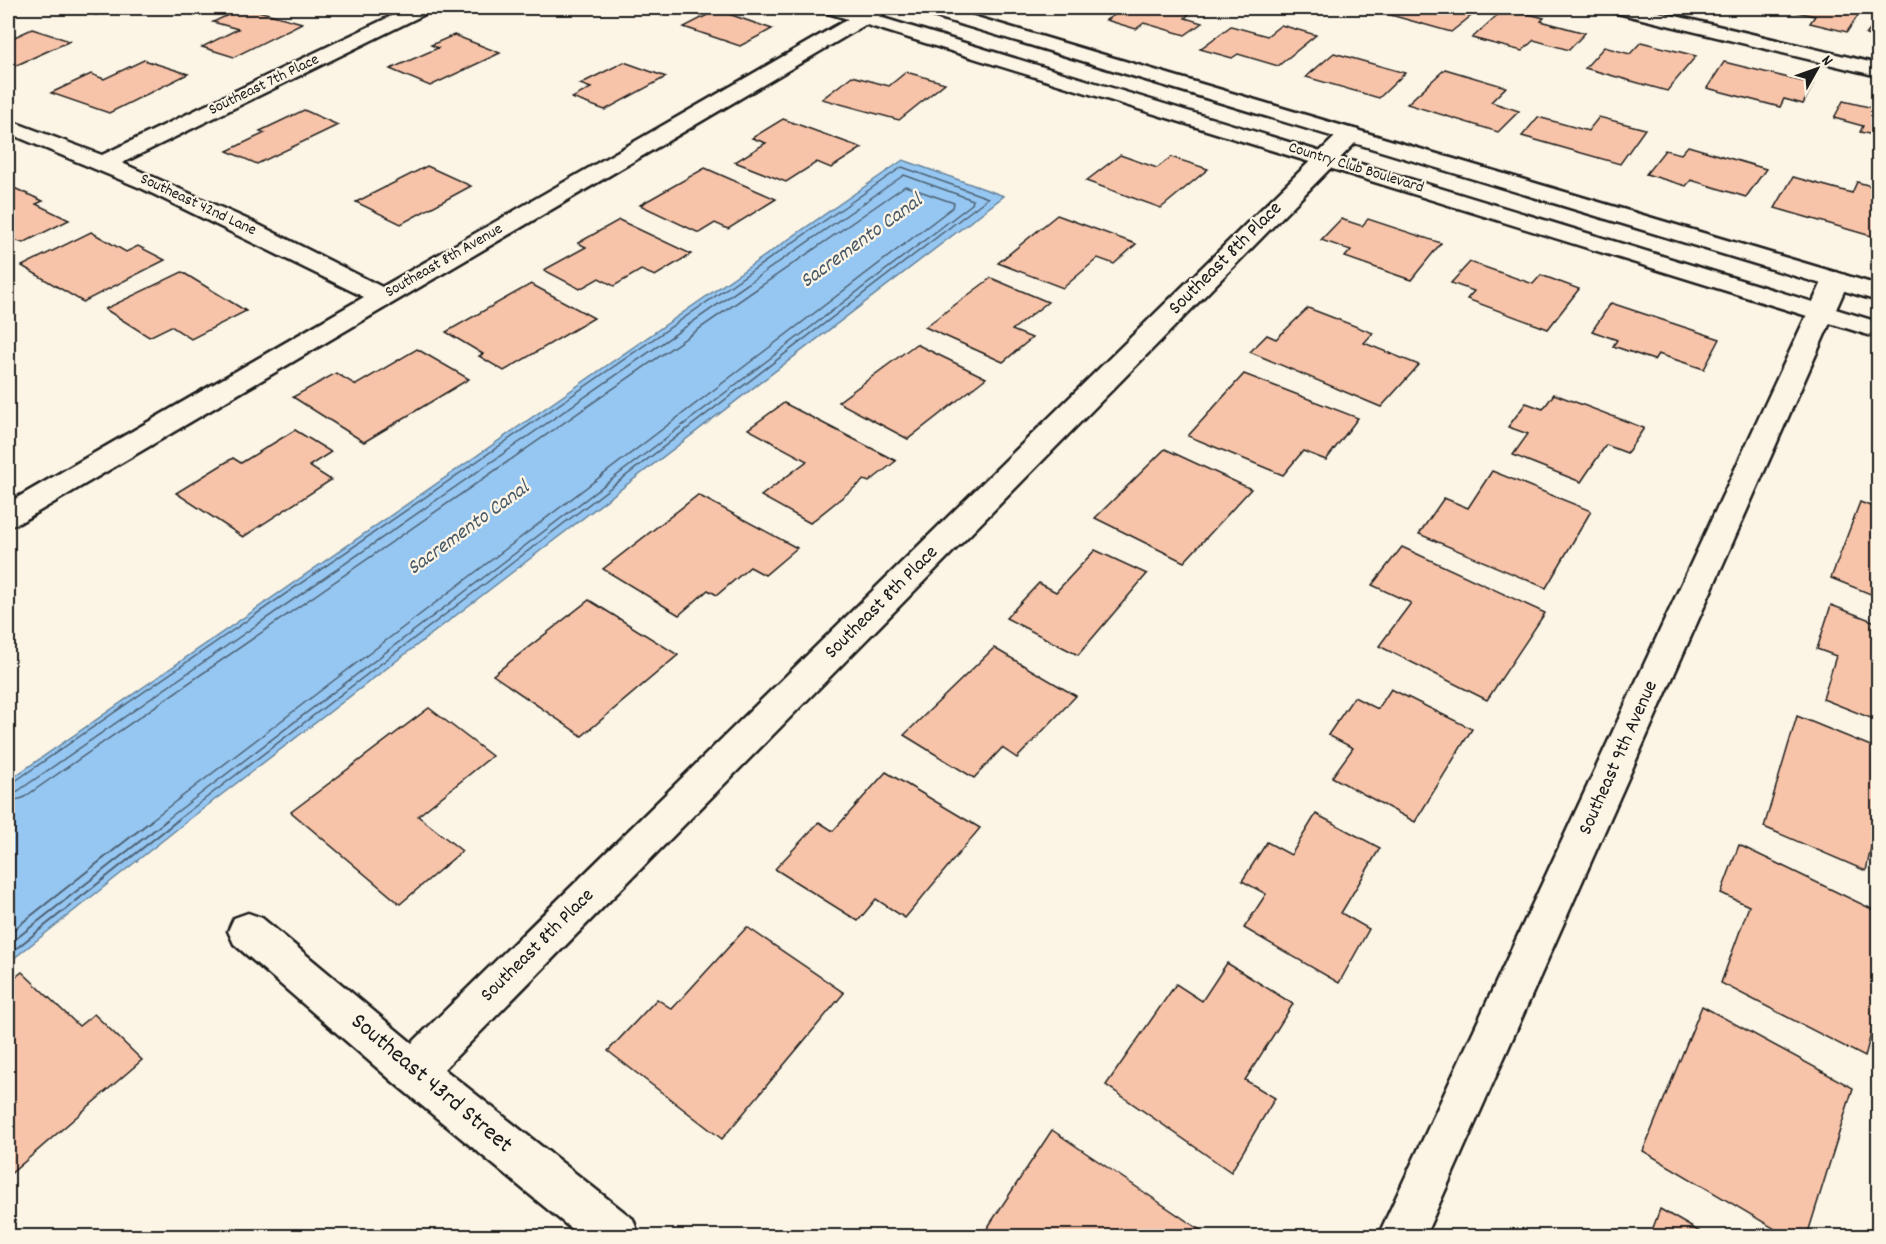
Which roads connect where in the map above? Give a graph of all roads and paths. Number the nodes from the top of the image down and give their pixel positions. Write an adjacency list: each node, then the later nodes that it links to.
1 (422, 8): 10 (street, Southeast 7th Place)
2 (832, 8): 5 (street, Country Club Boulevard)
3 (927, 8): 8 (street, Country Club Boulevard)
4 (1620, 8): 6 (street)
5 (872, 12): 9 (street, Country Club Boulevard); 13 (street, Southeast 8th Avenue)
6 (1878, 70)
7 (8, 126): 10 (street, Southeast 42nd Lane)
8 (1350, 135): 9 (street, Southeast 8th Place); 11 (street, Country Club Boulevard)
9 (1326, 159): 14 (street, Country Club Boulevard); 18 (street, Southeast 8th Place)
10 (105, 162): 13 (street, Southeast 42nd Lane)
11 (1836, 280): 12 (street, Country Club Boulevard); 14 (street, Southeast 9th Avenue)
12 (1878, 293)
13 (383, 297): 16 (street, Southeast 8th Avenue)
14 (1821, 313): 15 (street, Country Club Boulevard); 20 (street, Southeast 9th Avenue)
15 (1878, 330)
16 (8, 516)
17 (248, 931): 18 (street, Southeast 43rd Street)
18 (413, 1071): 19 (street, Southeast 43rd Street)
19 (616, 1236)
20 (1401, 1236)

